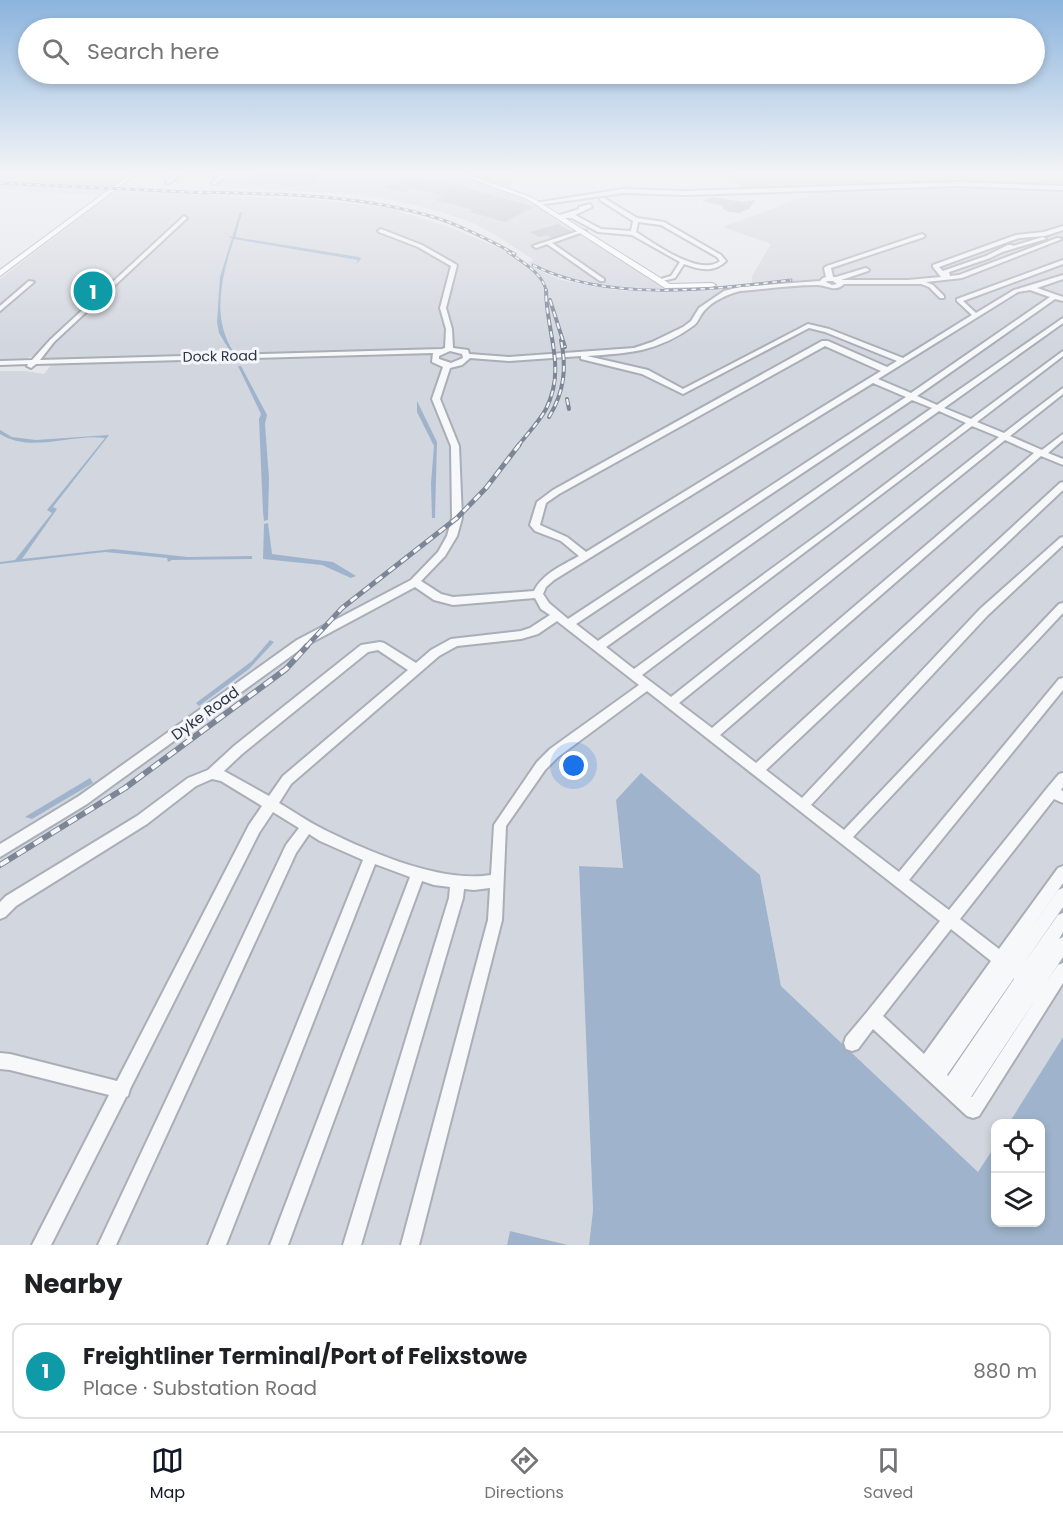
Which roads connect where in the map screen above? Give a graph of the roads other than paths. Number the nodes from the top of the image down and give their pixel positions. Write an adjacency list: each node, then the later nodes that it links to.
1 (60, 229): 17 (main road)
2 (172, 229): 40 (street)
3 (580, 229): 8 (main road)
4 (594, 229): 9 (street)
5 (634, 229): 9 (street)
6 (673, 229): 15 (street)
7 (381, 231): 33 (street)
8 (583, 231): 12 (street); 21 (main road)
9 (633, 233): 15 (street)
10 (922, 236): 22 (street)
11 (1053, 237): 19 (street); 19 (street); 19 (street)
12 (547, 242): 13 (street); 20 (street)
13 (536, 246)
14 (1063, 262): 31 (street)
15 (682, 263): 21 (street)
16 (866, 270): 22 (street)
17 (0, 274)
18 (1063, 276): 27 (street)
19 (947, 279): 23 (street)
20 (602, 280)
21 (660, 280): 26 (main road)
22 (836, 280): 23 (street); 25 (street); 25 (street)
23 (911, 281): 28 (street)
24 (31, 282): 30 (street)
25 (822, 283): 36 (street)
26 (712, 285)
27 (1030, 288): 29 (street); 31 (street)
28 (942, 297)
29 (1059, 297): 45 (street)
30 (0, 309)
31 (975, 315): 38 (street)
32 (1063, 320): 46 (street)
33 (449, 349): 35 (street, Dock Road); 37 (street)
34 (1063, 353): 47 (street)
35 (437, 354): 40 (street, Dock Road); 41 (street)
36 (575, 354): 37 (street); 38 (street)
37 (468, 356): 41 (street)
38 (902, 360): 42 (street)
39 (0, 365): 40 (street, Dock Road)
40 (32, 365)
41 (447, 365): 55 (street, Dyke Road)
42 (886, 370): 43 (street); 54 (street)
43 (871, 378): 45 (street); 54 (street)
44 (1063, 390): 48 (street)
45 (912, 396): 46 (street); 58 (street)
46 (939, 408): 47 (street); 59 (street)
47 (972, 422): 48 (street); 61 (street)
48 (1005, 436): 50 (street); 64 (street)
49 (1063, 436): 50 (street)
50 (1041, 452): 51 (street); 65 (street)
51 (1063, 462)
52 (1063, 484): 66 (street)
53 (1063, 540): 71 (street)
54 (585, 556): 56 (street)
55 (415, 582): 56 (street); 74 (street, Dyke Road)
56 (538, 594): 58 (street)
57 (1063, 607): 73 (street)
58 (563, 620): 59 (street); 60 (street)
59 (598, 647): 61 (street)
60 (416, 669): 67 (street); 70 (street)
61 (634, 675): 63 (street)
62 (1063, 682): 79 (street)
63 (647, 685): 64 (street); 78 (street)
64 (671, 703): 65 (street)
65 (712, 735): 66 (street)
66 (757, 770): 71 (street)
67 (212, 774): 70 (street); 82 (street)
68 (1063, 778): 69 (street)
69 (1058, 794): 83 (street)
70 (269, 804): 72 (street); 92 (street)
71 (803, 805): 73 (street)
72 (307, 827): 75 (street); 94 (street)
73 (845, 837): 79 (street)
74 (1, 847)
75 (371, 857): 77 (street); 95 (street)
76 (1063, 872): 87 (street)
77 (418, 873): 80 (street); 96 (street)
78 (496, 880): 80 (street); 98 (street)
79 (901, 880): 83 (street)
80 (458, 882): 97 (street)
81 (1063, 895): 87 (street)
82 (0, 912)
83 (950, 918): 87 (street); 88 (street)
84 (1063, 920): 87 (street)
85 (1063, 944): 87 (street)
86 (1063, 970): 87 (street)
87 (1024, 977): 91 (street); 91 (street); 91 (street)
88 (872, 1017): 89 (street); 91 (street)
89 (852, 1043)
90 (0, 1061): 92 (street)
91 (943, 1082)
92 (122, 1090): 93 (street)
93 (41, 1245)
94 (107, 1245)
95 (218, 1245)
96 (279, 1245)
97 (352, 1245)
98 (410, 1245)

